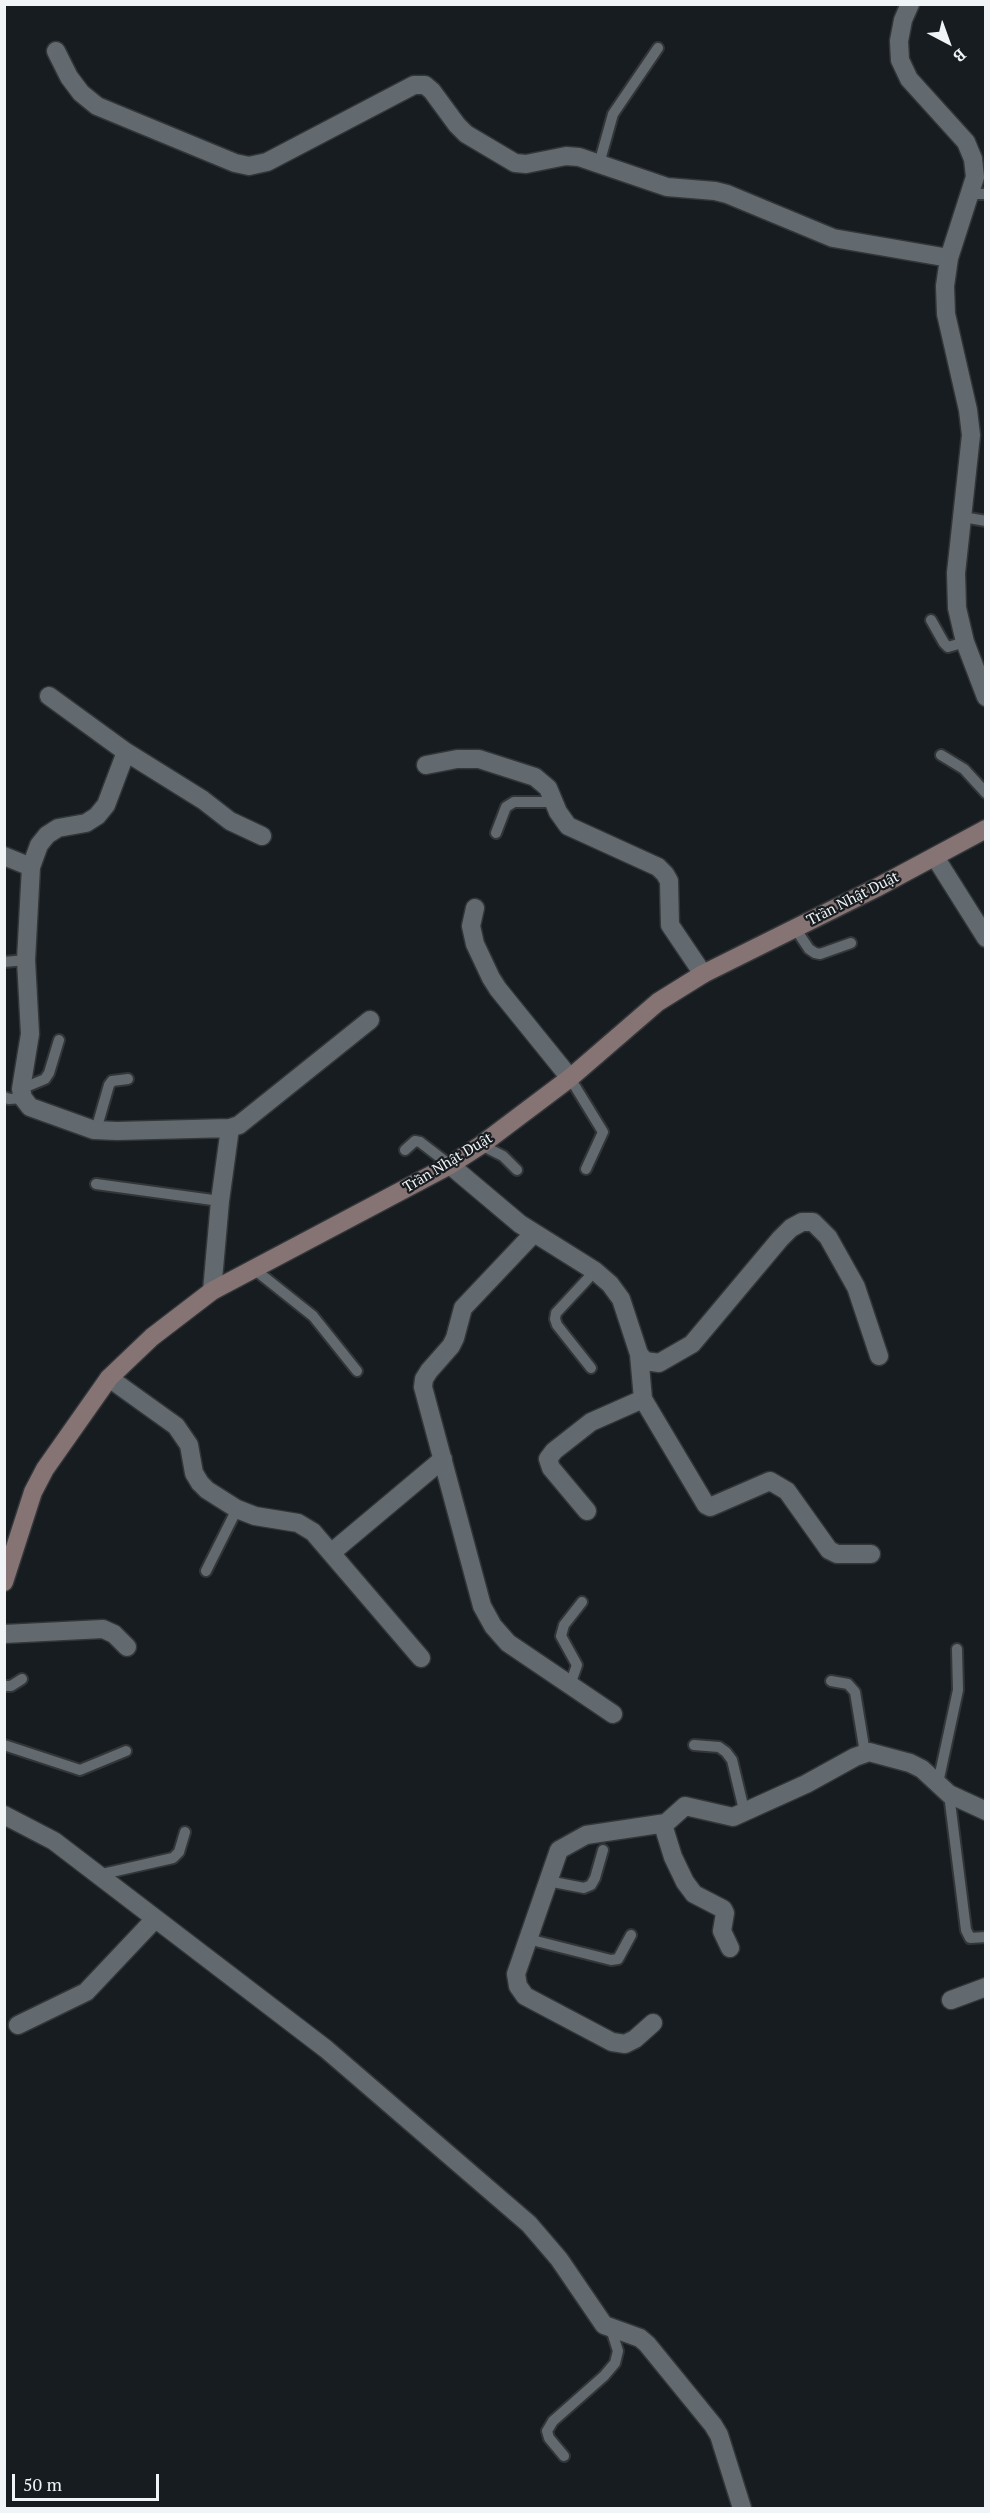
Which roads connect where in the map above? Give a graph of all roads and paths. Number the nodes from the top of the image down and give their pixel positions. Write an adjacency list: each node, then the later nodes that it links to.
1 (910, 4): 5 (street)
2 (658, 48): 4 (lane)
3 (57, 51): 4 (street)
4 (599, 164): 6 (street)
5 (977, 194): 6 (street)
6 (949, 258): 7 (street)
7 (963, 518): 8 (lane); 10 (street)
8 (986, 521)
9 (931, 620): 10 (lane)
10 (965, 642): 11 (street)
11 (979, 660): 13 (street)
12 (49, 696): 14 (street)
13 (986, 697)
14 (126, 752): 21 (street); 24 (street)
15 (941, 754): 17 (lane)
16 (426, 765): 18 (street)
17 (986, 793)
18 (554, 802): 20 (lane); 31 (street)
19 (986, 829): 23 (main road, Trần Nhật Duật)
20 (496, 833)
21 (262, 836)
22 (4, 856): 24 (street)
23 (935, 857): 26 (main road, Trần Nhật Duật); 27 (street)
24 (31, 867): 29 (street)
25 (475, 909): 34 (street)
26 (795, 928): 28 (lane); 31 (main road, Trần Nhật Duật)
27 (986, 938)
28 (851, 944)
29 (26, 960): 30 (lane); 36 (street)
30 (4, 962)
31 (703, 974): 34 (main road, Trần Nhật Duật)
32 (370, 1020): 37 (street)
33 (59, 1040): 36 (lane)
34 (570, 1078): 39 (main road, Trần Nhật Duật); 42 (lane)
35 (128, 1079): 38 (lane)
36 (16, 1095): 38 (street)
37 (230, 1128): 38 (street); 45 (street)
38 (96, 1130)
39 (482, 1145): 41 (main road, Trần Nhật Duật); 43 (lane)
40 (405, 1150): 41 (lane)
41 (450, 1165): 46 (street); 47 (main road, Trần Nhật Duật)
42 (586, 1169)
43 (517, 1170)
44 (96, 1184): 45 (lane)
45 (220, 1201): 49 (street)
46 (534, 1233): 48 (street); 56 (street)
47 (254, 1269): 49 (main road, Trần Nhật Duật); 53 (lane)
48 (595, 1271): 50 (street); 52 (lane)
49 (212, 1291): 54 (main road, Trần Nhật Duật)
50 (639, 1354): 51 (street); 55 (street)
51 (879, 1356)
52 (591, 1368)
53 (357, 1371)
54 (109, 1378): 57 (street); 62 (main road, Trần Nhật Duật)
55 (643, 1399): 58 (street); 60 (street)
56 (443, 1459): 59 (street); 70 (street)
57 (237, 1509): 59 (street); 61 (lane)
58 (588, 1511)
59 (331, 1552): 67 (street)
60 (871, 1554)
61 (206, 1571)
62 (4, 1582)
63 (582, 1602): 70 (lane)
64 (4, 1634): 65 (street)
65 (127, 1647)
66 (957, 1649): 77 (lane)
67 (421, 1658)
68 (22, 1679): 71 (lane)
69 (831, 1681): 76 (lane)
70 (570, 1685): 72 (street)
71 (4, 1686)
72 (613, 1713)
73 (4, 1745): 75 (lane)
74 (694, 1745): 79 (lane)
75 (126, 1751)
76 (865, 1753): 77 (street); 79 (street)
77 (943, 1789): 78 (street); 88 (lane)
78 (986, 1811)
79 (745, 1814): 81 (street)
80 (4, 1815): 84 (street)
81 (666, 1823): 85 (street); 90 (street)
82 (185, 1832): 84 (lane)
83 (603, 1850): 85 (lane)
84 (98, 1875): 86 (street)
85 (548, 1881): 89 (street)
86 (155, 1919): 94 (street); 95 (street)
87 (631, 1935): 89 (lane)
88 (986, 1937)
89 (528, 1940): 93 (street)
90 (730, 1948)
91 (986, 1987): 92 (street)
92 (951, 2000)
93 (653, 2023)
94 (18, 2025)
95 (611, 2329): 96 (lane); 97 (street)
96 (564, 2456)
97 (742, 2508)

